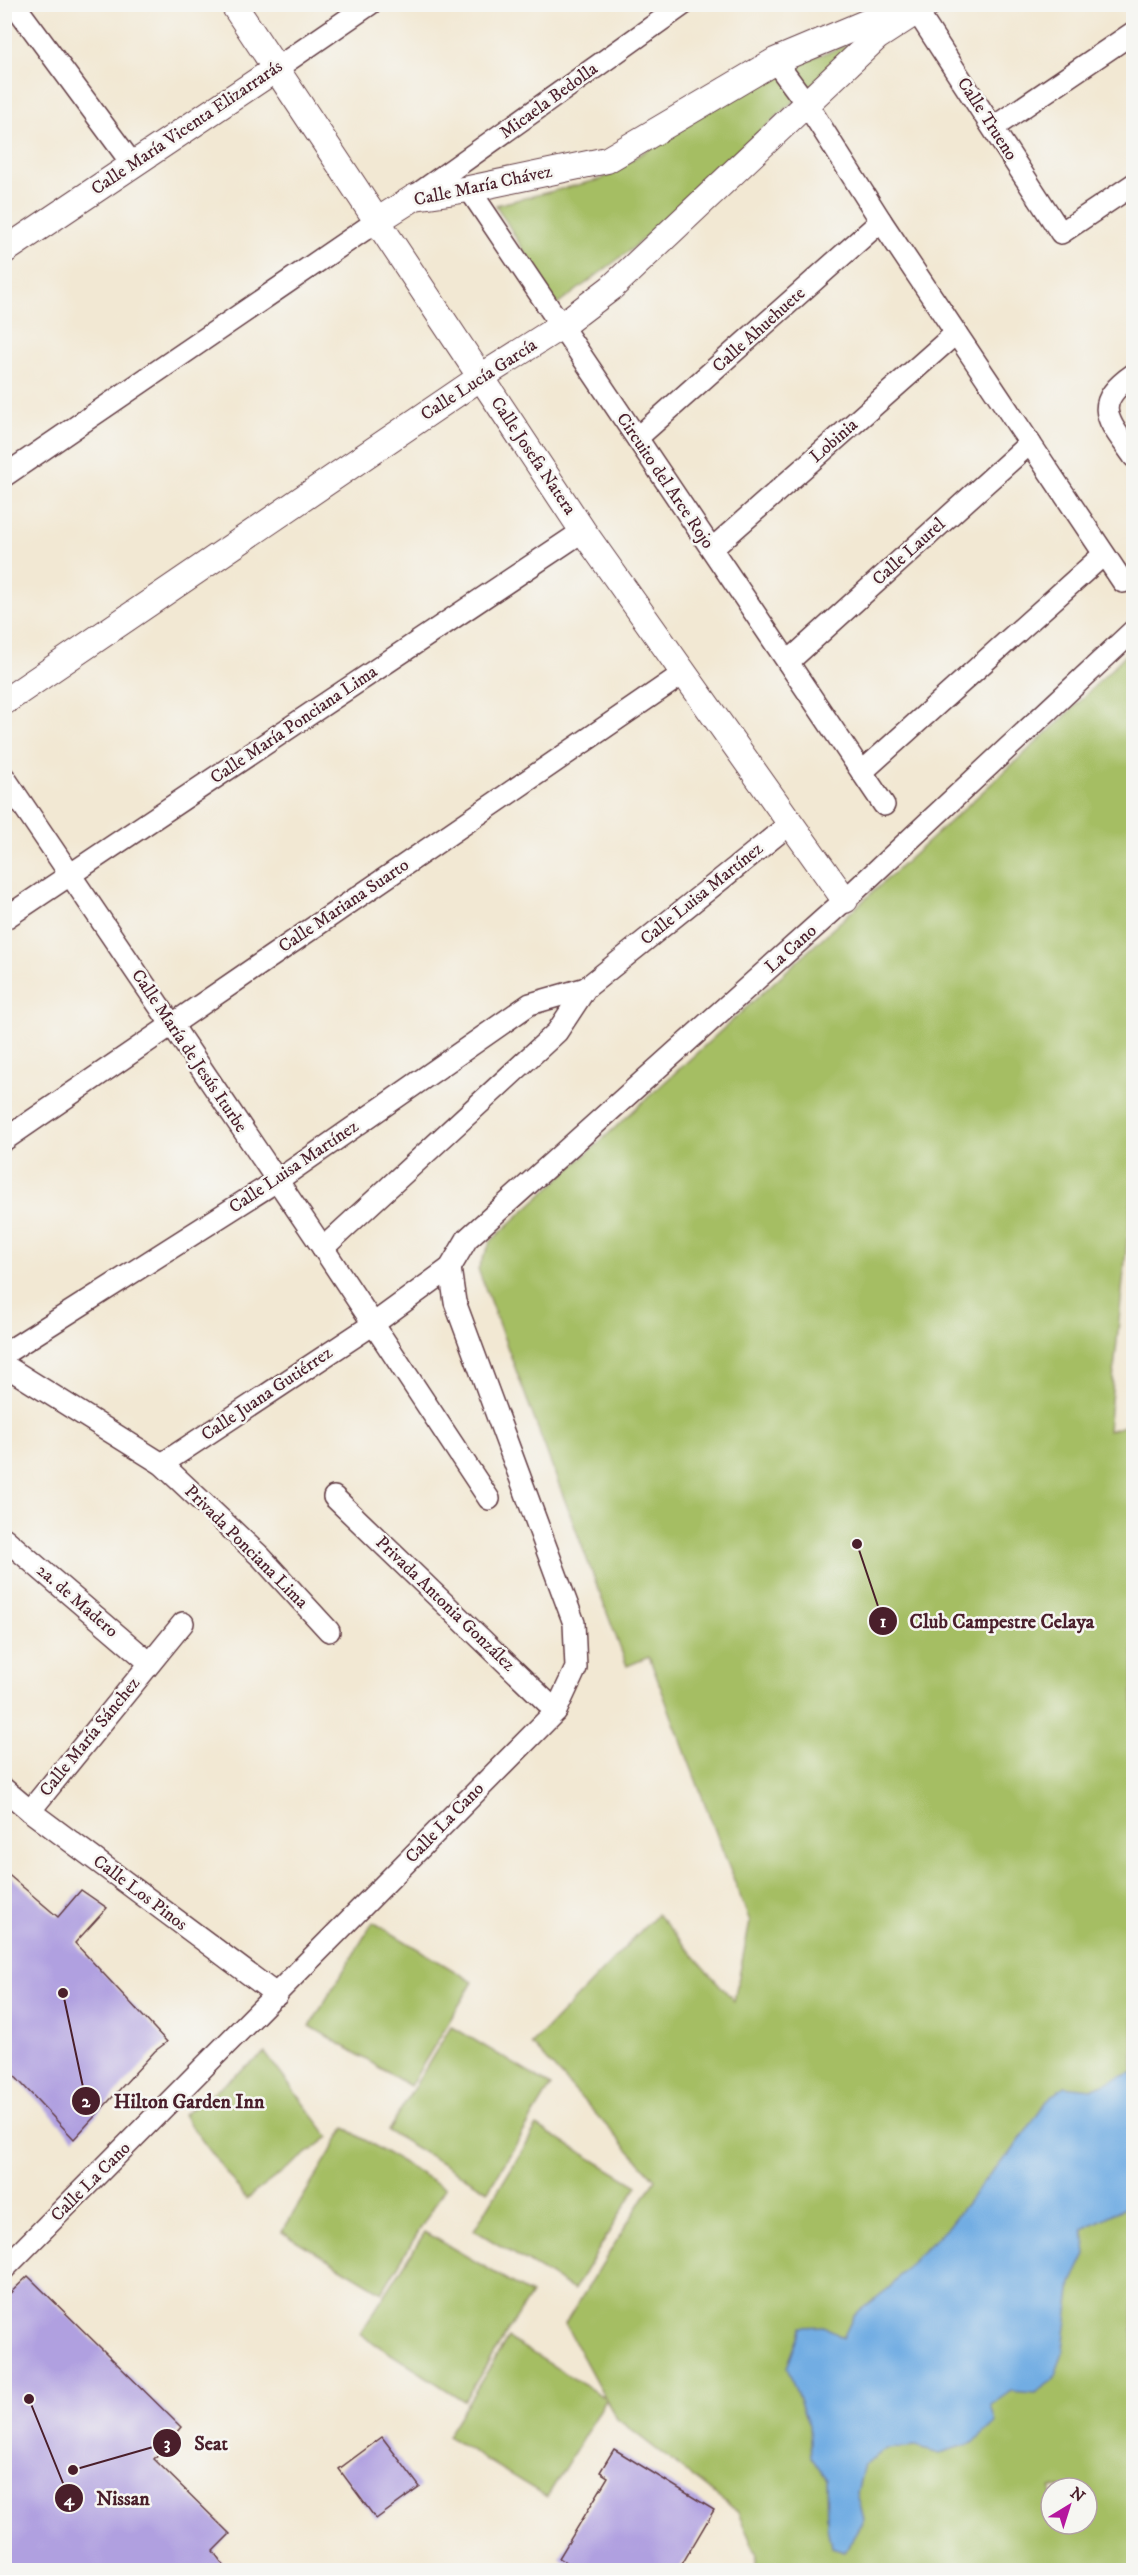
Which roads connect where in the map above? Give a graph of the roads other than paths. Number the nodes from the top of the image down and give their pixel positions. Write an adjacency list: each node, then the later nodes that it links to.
1 (14, 4): 11 (street)
2 (233, 4): 8 (street, Calle Josefa Natera)
3 (370, 4): 8 (street, Calle María Vicenta Elizarrarás)
4 (684, 4): 14 (street, Micaela Bedolla)
5 (914, 6): 7 (street, Calle María Chávez); 9 (street, Calle Lucía García); 10 (street, Calle Trueno)
6 (1134, 32): 10 (street)
7 (775, 61): 9 (street); 13 (street, Calle María Chávez)
8 (277, 68): 11 (street, Calle María Vicenta Elizarrarás); 15 (street, Calle Josefa Natera)
9 (806, 103): 16 (street); 18 (street, Calle Lucía García)
10 (994, 128): 12 (street, Calle Trueno)
11 (133, 165): 17 (street, Calle María Vicenta Elizarrarás)
12 (1134, 184)
13 (470, 189): 14 (street, Calle María Chávez); 18 (street, Circuito del Arce Rojo)
14 (415, 197): 15 (street, Calle María Chávez)
15 (377, 221): 21 (street, Calle Josefa Natera); 25 (street, Calle María Chávez)
16 (881, 221): 19 (street); 22 (street, Calle Ahuehuete)
17 (4, 252)
18 (561, 326): 21 (street, Calle Lucía García); 22 (street, Circuito del Arce Rojo)
19 (957, 333): 23 (street); 27 (street, Lobinia)
20 (1134, 374): 24 (street)
21 (481, 377): 26 (street, Calle Josefa Natera); 33 (street, Calle Lucía García)
22 (637, 438): 27 (street, Circuito del Arce Rojo)
23 (1030, 442): 28 (street); 31 (street, Calle Laurel)
24 (1134, 456)
25 (4, 476)
26 (583, 531): 32 (street, Calle Josefa Natera); 38 (street, Calle María Ponciana Lima)
27 (712, 549): 31 (street, Circuito del Arce Rojo)
28 (1103, 555): 29 (street); 34 (street)
29 (1123, 582)
30 (1134, 630): 39 (street, La Cano)
31 (788, 662): 34 (street, Circuito del Arce Rojo)
32 (684, 673): 37 (street, Calle Josefa Natera); 42 (street, Calle Mariana Suarto)
33 (4, 702)
34 (862, 772): 36 (street, Circuito del Arce Rojo)
35 (4, 777): 38 (street, Calle María de Jesús Iturbe)
36 (884, 805)
37 (790, 823): 39 (street, Calle Josefa Natera); 41 (street, Calle Luisa Martínez)
38 (70, 875): 40 (street, Calle María Ponciana Lima); 42 (street, Calle María de Jesús Iturbe)
39 (845, 900): 46 (street, La Cano)
40 (4, 919)
41 (586, 988): 44 (street, Calle Luisa Martínez); 45 (street, Calle Luisa Martínez)
42 (171, 1025): 43 (street, Calle Mariana Suarto); 44 (street, Calle María de Jesús Iturbe)
43 (4, 1140)
44 (278, 1180): 45 (street, Calle María de Jesús Iturbe); 48 (street, Calle Luisa Martínez)
45 (323, 1248): 47 (street, Calle María de Jesús Iturbe)
46 (450, 1268): 47 (street, Calle Juana Gutiérrez); 57 (street, Calle La Cano)
47 (372, 1325): 50 (street, Calle Juana Gutiérrez); 52 (street, Calle María de Jesús Iturbe)
48 (4, 1354)
49 (4, 1365): 50 (street, Privada Ponciana Lima)
50 (162, 1464): 55 (street, Privada Ponciana Lima)
51 (334, 1497): 57 (street, Privada Antonia González)
52 (489, 1499)
53 (4, 1538): 56 (street, 2a. de Madero)
54 (183, 1623): 56 (street, Calle María Sánchez)
55 (329, 1631)
56 (150, 1663): 59 (street, Calle María Sánchez)
57 (556, 1711): 60 (street, Calle La Cano)
58 (4, 1789): 59 (street, Calle Los Pinos)
59 (30, 1811): 60 (street, Calle Los Pinos)
60 (277, 1995): 61 (street, Calle La Cano)
61 (4, 2269)

